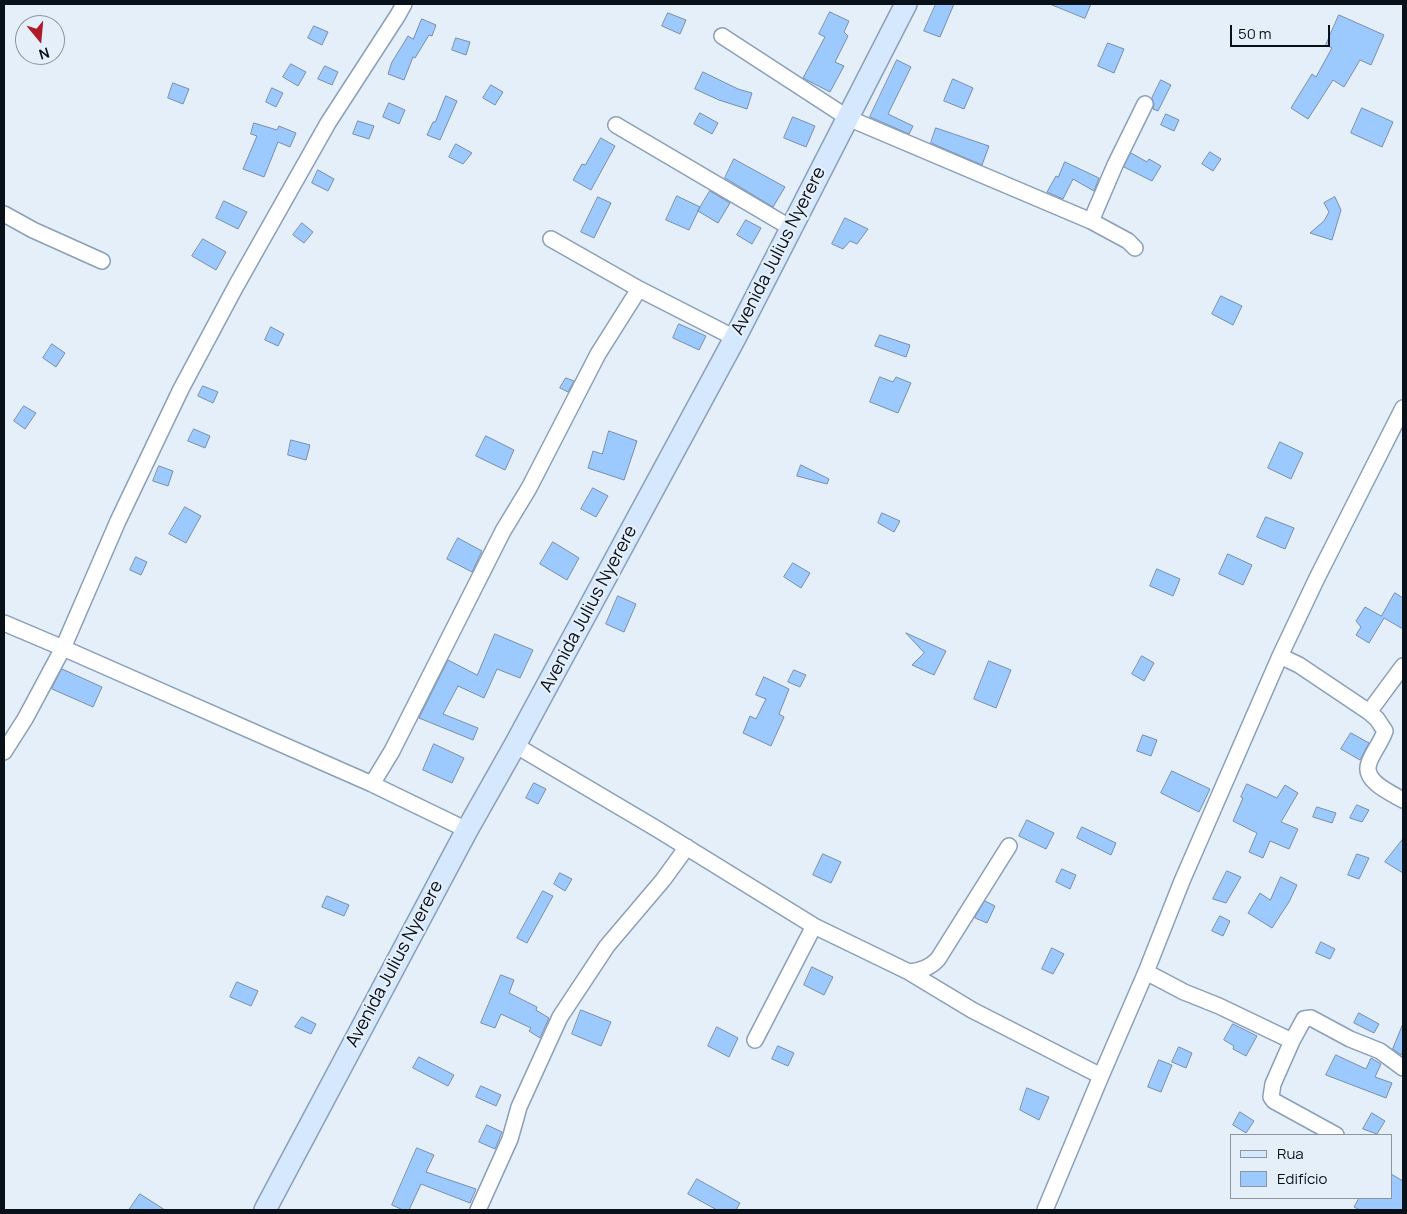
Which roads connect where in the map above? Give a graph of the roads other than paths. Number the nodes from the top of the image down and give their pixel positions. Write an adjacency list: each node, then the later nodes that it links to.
1 (404, 4): 17 (street)
2 (906, 4): 5 (street, Avenida Julius Nyerere)
3 (722, 36): 5 (street)
4 (1145, 104): 8 (street)
5 (848, 118): 8 (street); 9 (street, Avenida Julius Nyerere)
6 (616, 125): 9 (street)
7 (4, 214): 12 (street)
8 (1091, 221): 11 (street)
9 (791, 228): 14 (street, Avenida Julius Nyerere)
10 (551, 239): 13 (street)
11 (1135, 248)
12 (102, 261)
13 (639, 289): 14 (street); 23 (street)
14 (735, 338): 21 (street, Avenida Julius Nyerere)
15 (1403, 408): 18 (street)
16 (4, 623): 17 (street)
17 (63, 648): 22 (street); 23 (street)
18 (1280, 656): 20 (street); 30 (street)
19 (1403, 666): 20 (street)
20 (1370, 712): 24 (street)
21 (515, 745): 25 (street, Avenida Julius Nyerere); 27 (street)
22 (4, 752)
23 (372, 784): 25 (street)
24 (1403, 800)
25 (467, 830): 36 (street, Avenida Julius Nyerere)
26 (1009, 846): 29 (street)
27 (687, 847): 28 (street); 37 (street)
28 (814, 926): 29 (street); 31 (street)
29 (909, 972): 34 (street)
30 (1146, 972): 32 (street); 34 (street)
31 (755, 1040)
32 (1292, 1041): 33 (street); 35 (street)
33 (1403, 1068)
34 (1101, 1076): 38 (street)
35 (1334, 1134)
36 (265, 1210)
37 (478, 1210)
38 (1046, 1210)

